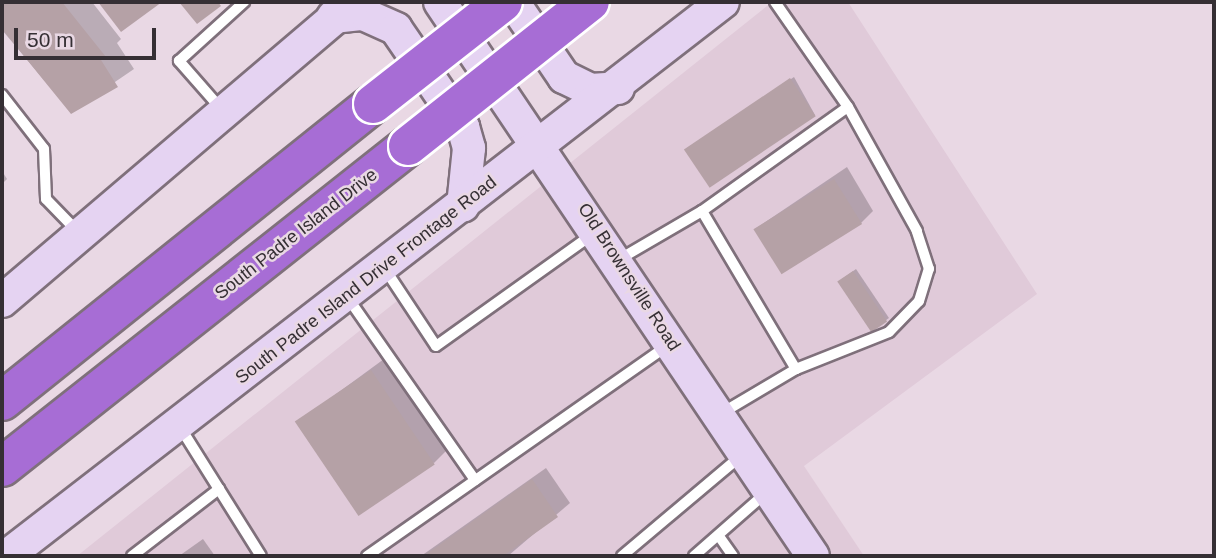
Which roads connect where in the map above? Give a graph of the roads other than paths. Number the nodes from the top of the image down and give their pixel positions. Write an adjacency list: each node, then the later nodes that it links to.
1 (244, 2): 12 (lane)
2 (440, 2): 13 (main road, Old Brownsville Road)
3 (503, 2): 24 (highway, bridge)
4 (513, 2): 9 (main road)
5 (590, 2): 28 (highway, South Padre Island Drive, bridge)
6 (723, 2): 9 (main road, South Padre Island Drive Frontage Road)
7 (775, 2): 11 (lane)
8 (343, 9): 12 (main road); 14 (main road)
9 (618, 88): 13 (main road, South Padre Island Drive Frontage Road)
10 (2, 95): 17 (lane)
11 (848, 107): 15 (lane); 23 (lane)
12 (223, 111): 17 (main road)
13 (542, 145): 14 (main road, South Padre Island Drive Frontage Road); 16 (main road, Old Brownsville Road)
14 (463, 206): 19 (main road, South Padre Island Drive Frontage Road)
15 (702, 211): 18 (lane); 23 (lane)
16 (598, 231): 18 (main road, Old Brownsville Road); 19 (lane)
17 (80, 234): 21 (main road)
18 (618, 260): 22 (main road, Old Brownsville Road)
19 (383, 267): 20 (main road, South Padre Island Drive Frontage Road)
20 (346, 295): 26 (main road, South Padre Island Drive Frontage Road); 29 (lane)
21 (2, 301)
22 (672, 342): 25 (main road, Old Brownsville Road); 29 (lane)
23 (796, 369): 25 (lane)
24 (2, 401)
25 (720, 415): 27 (main road, Old Brownsville Road)
26 (178, 425): 30 (lane); 33 (main road, South Padre Island Drive Frontage Road)
27 (745, 453): 31 (main road, Old Brownsville Road); 37 (lane)
28 (2, 467)
29 (475, 481): 36 (lane)
30 (219, 489): 34 (lane); 35 (lane)
31 (769, 490): 32 (lane); 40 (main road, Old Brownsville Road)
32 (721, 539): 38 (lane); 39 (lane)
33 (7, 556)
34 (132, 556)
35 (261, 556)
36 (366, 556)
37 (622, 556)
38 (694, 556)
39 (733, 556)
40 (813, 556)

